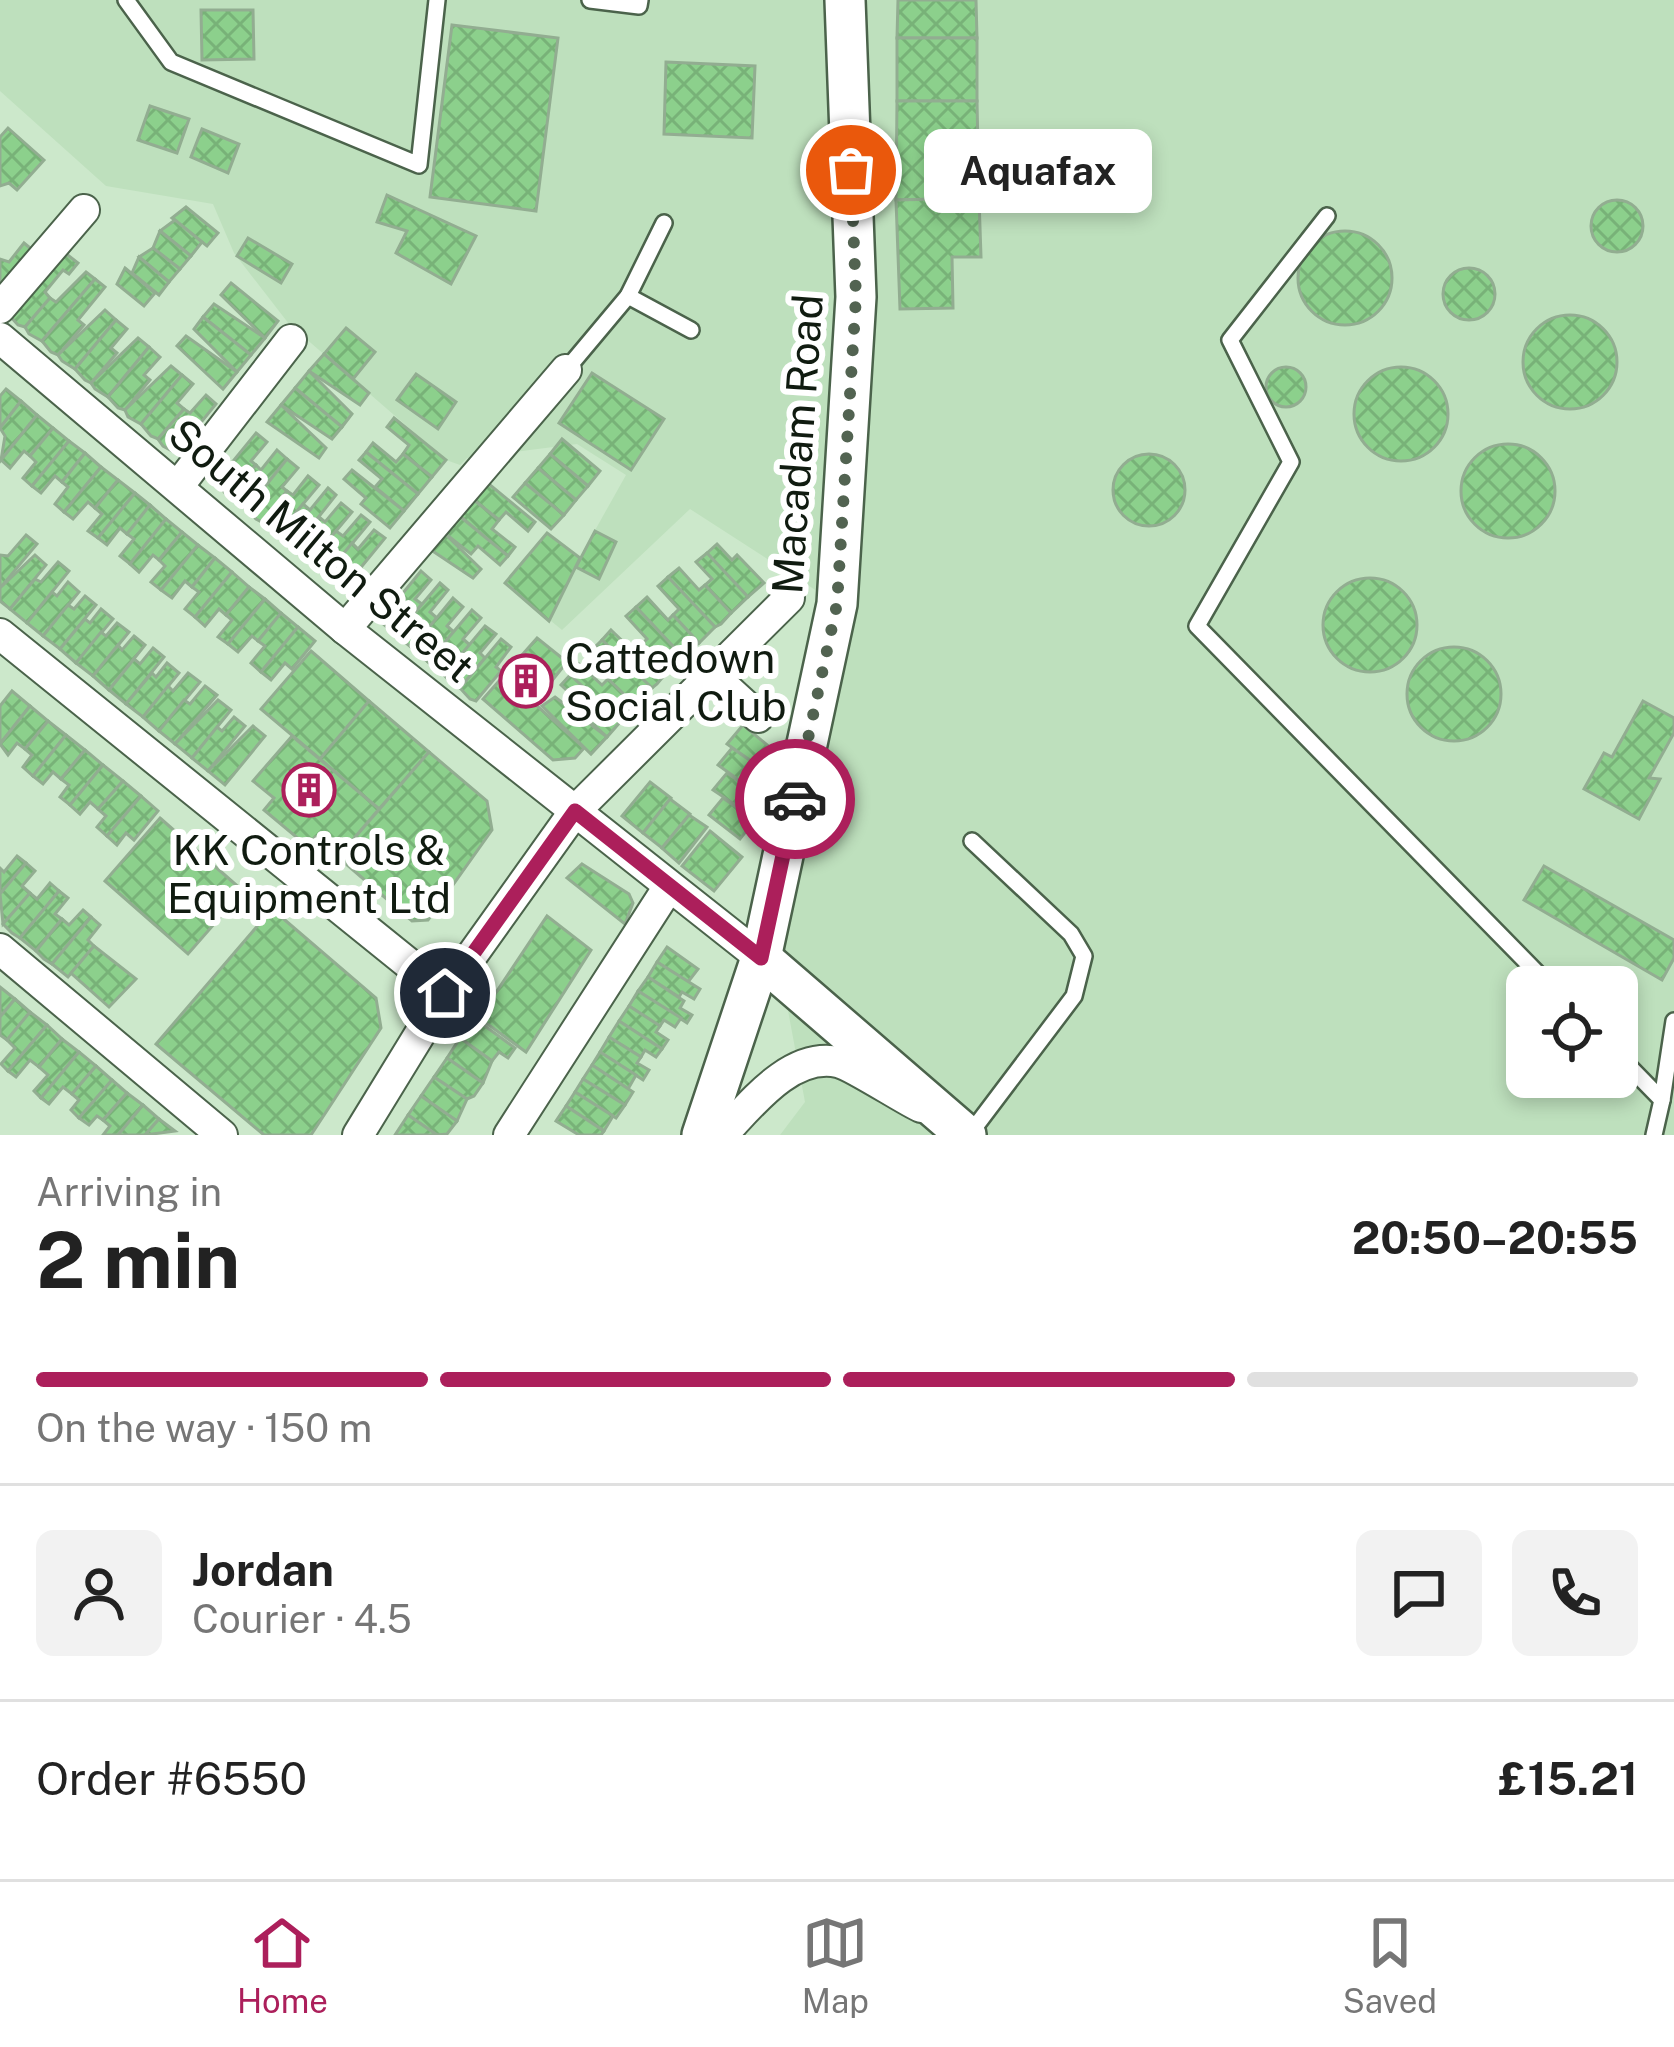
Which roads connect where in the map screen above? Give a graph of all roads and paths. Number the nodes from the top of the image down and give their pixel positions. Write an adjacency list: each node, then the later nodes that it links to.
1 (126, 0): 2 (lane)
2 (437, 0)
3 (590, 0): 4 (lane)
4 (640, 0)
5 (845, 0): 25 (street, Macadam Road)
6 (84, 210): 10 (street)
7 (1327, 215): 26 (lane)
8 (664, 223): 9 (lane)
9 (628, 296): 11 (lane); 14 (lane)
10 (0, 308)
11 (691, 330)
12 (0, 338): 15 (street, South Milton Street)
13 (291, 340): 15 (street)
14 (566, 370): 17 (street)
15 (179, 485): 17 (street, South Milton Street)
16 (789, 598): 19 (street)
17 (345, 629): 21 (street, South Milton Street)
18 (0, 634): 27 (street)
19 (712, 675): 20 (street); 21 (street)
20 (758, 717)
21 (575, 811): 23 (street, South Milton Street); 27 (street)
22 (972, 841): 31 (lane)
23 (668, 888): 25 (street, South Milton Street); 34 (street)
24 (0, 949): 33 (street)
25 (761, 958): 31 (street); 35 (street, Macadam Road)
26 (1530, 966)
27 (445, 993): 32 (street)
28 (1674, 1021): 30 (lane)
29 (1638, 1075): 30 (lane)
30 (1662, 1100): 37 (lane)
31 (959, 1129): 36 (street)
32 (361, 1134)
33 (222, 1135)
34 (508, 1135)
35 (702, 1135)
36 (722, 1135)
37 (1654, 1135)

